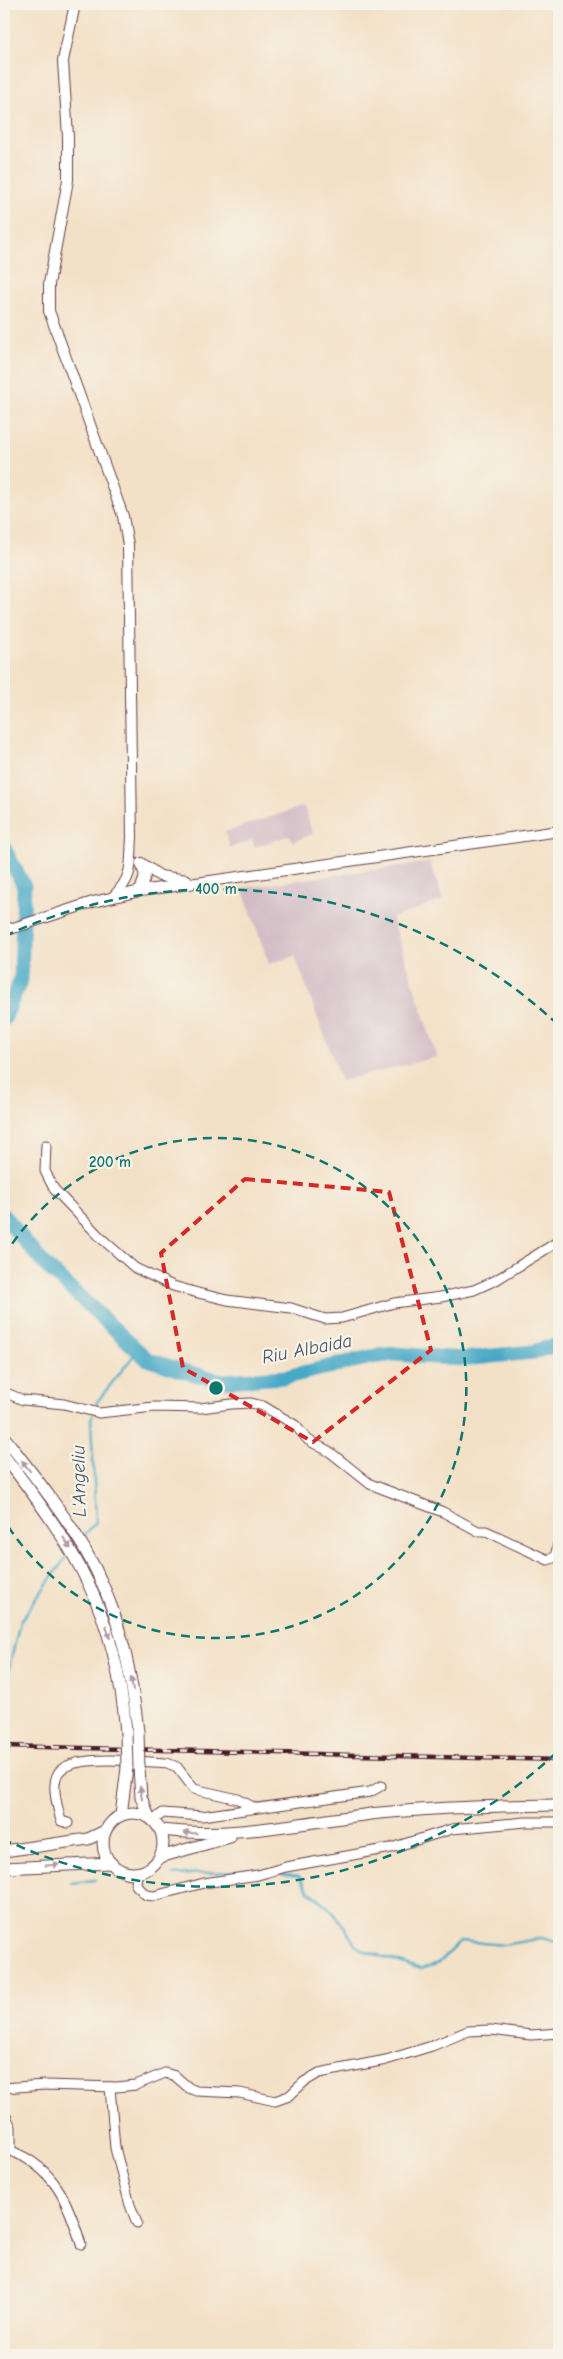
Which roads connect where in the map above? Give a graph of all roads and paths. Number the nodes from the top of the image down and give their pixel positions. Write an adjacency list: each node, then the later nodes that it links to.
1 (75, 4): 3 (street)
2 (559, 832): 6 (street)
3 (132, 837): 4 (street); 5 (street)
4 (141, 863): 6 (street); 7 (street)
5 (130, 875): 7 (street); 8 (street)
6 (205, 881): 7 (street)
7 (140, 891): 8 (street)
8 (114, 896): 9 (street)
9 (4, 932)
10 (46, 1145): 11 (street)
11 (559, 1241)
12 (4, 1392): 15 (street)
13 (4, 1438): 20 (main road, one-way to 13, bridge)
14 (4, 1456): 19 (main road, one-way to 19, bridge)
15 (559, 1540)
16 (381, 1786): 18 (street)
17 (559, 1805): 25 (main road)
18 (255, 1808): 20 (street); 22 (street)
19 (121, 1815): 20 (main road); 24 (main road)
20 (151, 1818): 23 (main road)
21 (559, 1822): 30 (street)
22 (68, 1823)
23 (161, 1830): 25 (main road, one-way to 23); 27 (main road)
24 (105, 1831): 26 (main road); 28 (main road)
25 (255, 1831): 27 (main road)
26 (4, 1851)
27 (160, 1857): 30 (main road)
28 (111, 1863): 29 (main road, one-way to 28); 30 (main road)
29 (4, 1868)
30 (137, 1873)
31 (559, 2033): 32 (street)
32 (110, 2087): 33 (street); 35 (street)
33 (4, 2088)
34 (4, 2112): 36 (street)
35 (137, 2223)
36 (81, 2244)

